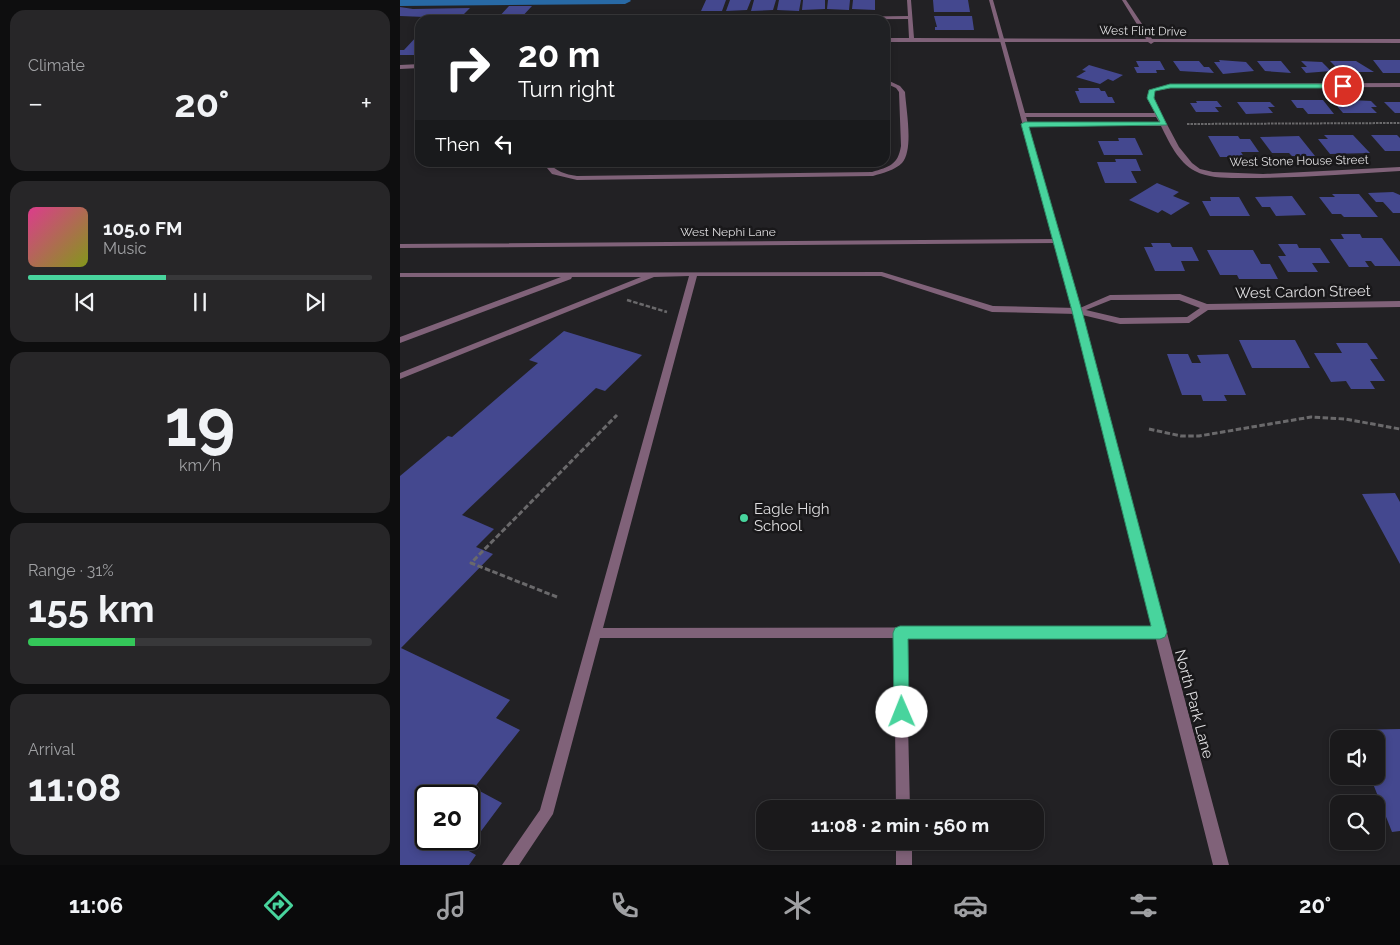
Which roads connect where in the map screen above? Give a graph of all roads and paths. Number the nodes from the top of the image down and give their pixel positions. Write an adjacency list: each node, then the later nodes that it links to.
1 (909, 0): 5 (street)
2 (991, 0): 8 (street, North Park Lane)
3 (1124, 0): 10 (street)
4 (890, 17): 5 (street)
5 (911, 17): 7 (street)
6 (890, 40): 7 (street, West Flint Drive)
7 (912, 40): 8 (street, West Flint Drive)
8 (1002, 40): 10 (street, West Flint Drive); 16 (street, North Park Lane)
9 (1400, 41): 10 (street, West Flint Drive)
10 (1151, 42)
11 (415, 66): 12 (street)
12 (400, 67)
13 (890, 83): 20 (street)
14 (1400, 86): 15 (street)
15 (1159, 115): 16 (street); 18 (street)
16 (1024, 120): 18 (street); 22 (street, North Park Lane)
17 (1400, 123): 19 (path)
18 (1164, 124): 21 (street, West Stone House Street)
19 (1187, 124)
20 (548, 167)
21 (1400, 169)
22 (1057, 241): 23 (street, West Nephi Lane); 31 (street, North Park Lane)
23 (400, 246)
24 (576, 274): 25 (street); 27 (street); 33 (street)
25 (656, 274): 26 (street); 34 (street)
26 (694, 274): 31 (street); 40 (street)
27 (400, 276)
28 (626, 300): 32 (path)
29 (1400, 304): 30 (street, West Cardon Street)
30 (1206, 307): 31 (street, West Cardon Street); 31 (street)
31 (1077, 311): 39 (street, North Park Lane)
32 (667, 313)
33 (400, 340)
34 (400, 376)
35 (617, 415): 38 (path)
36 (1149, 429): 37 (path)
37 (1400, 429)
38 (558, 597)
39 (1160, 632): 41 (street); 46 (street, North Park Lane)
40 (596, 633): 41 (street); 44 (street)
41 (900, 633): 42 (street)
42 (904, 800)
43 (904, 850): 45 (street)
44 (510, 865)
45 (904, 865)
46 (1221, 865)

